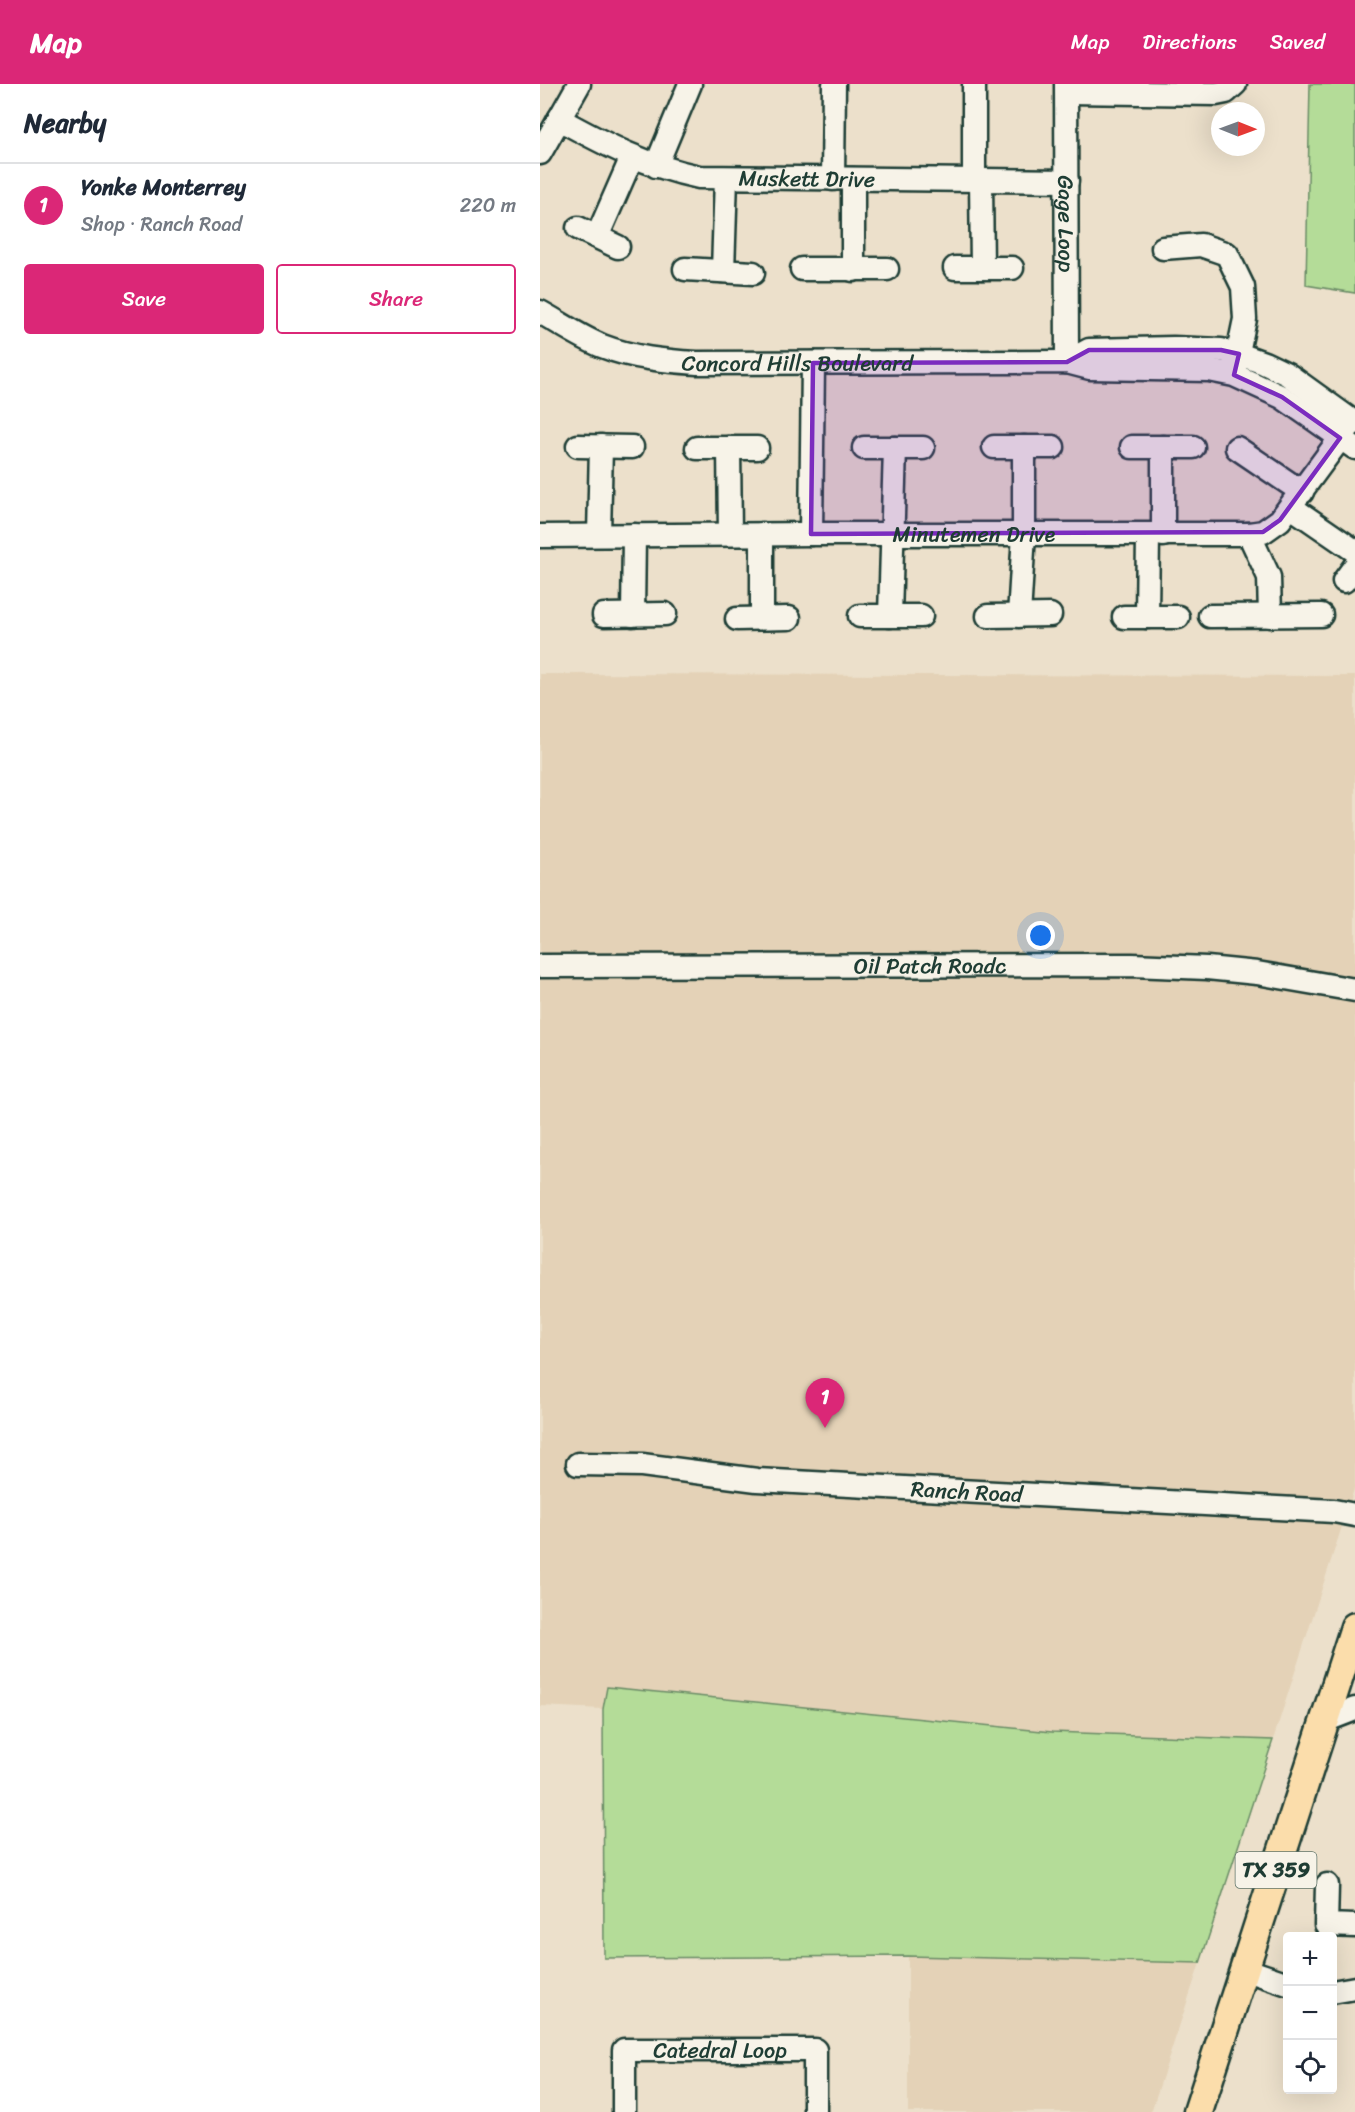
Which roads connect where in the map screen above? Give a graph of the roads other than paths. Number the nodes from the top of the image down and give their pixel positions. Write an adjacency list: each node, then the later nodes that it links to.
1 (579, 84): 7 (street)
2 (690, 84): 10 (street)
3 (834, 84): 12 (street)
4 (974, 84): 13 (street)
5 (1235, 84): 6 (street)
6 (1066, 88): 14 (street, Gage Loop)
7 (559, 119): 8 (street); 9 (street, Muskett Drive)
8 (540, 153)
9 (632, 157): 10 (street, Muskett Drive); 15 (street)
10 (656, 166): 11 (street, Muskett Drive)
11 (726, 178): 12 (street, Muskett Drive); 24 (street)
12 (843, 179): 13 (street, Muskett Drive); 23 (street)
13 (978, 180): 14 (street, Muskett Drive); 18 (street)
14 (1067, 181): 27 (street, Gage Loop)
15 (618, 246)
16 (1163, 248): 29 (street)
17 (955, 268): 18 (street)
18 (982, 268): 19 (street)
19 (1012, 268)
20 (685, 269): 24 (street)
21 (802, 269): 23 (street)
22 (887, 269): 23 (street)
23 (853, 270)
24 (723, 271): 25 (street)
25 (753, 273)
26 (540, 312): 28 (street, Concord Hills Boulevard)
27 (1067, 362): 28 (street, Concord Hills Boulevard); 29 (street, Concord Hills Boulevard)
28 (813, 363): 50 (street)
29 (1236, 364): 30 (street, Concord Hills Boulevard)
30 (1351, 432): 47 (street, Minutemen Drive)
31 (578, 446): 32 (street)
32 (601, 447): 33 (street); 57 (street)
33 (632, 447)
34 (923, 447): 45 (street)
35 (994, 447): 36 (street)
36 (1024, 447): 37 (street); 52 (street)
37 (1053, 447)
38 (1132, 447): 39 (street)
39 (1163, 447): 40 (street); 55 (street)
40 (1193, 447)
41 (697, 448): 42 (street)
42 (729, 448): 43 (street); 48 (street)
43 (758, 448)
44 (864, 448): 45 (street)
45 (894, 448): 51 (street)
46 (1237, 448): 47 (street)
47 (1297, 500): 53 (street, Minutemen Drive); 58 (street)
48 (730, 534): 49 (street, Minutemen Drive); 54 (street, Minutemen Drive)
49 (762, 534): 50 (street, Minutemen Drive); 74 (street)
50 (812, 534): 51 (street, Minutemen Drive)
51 (891, 534): 52 (street, Minutemen Drive); 65 (street)
52 (1024, 534): 55 (street, Minutemen Drive); 68 (street)
53 (1250, 534): 55 (street, Minutemen Drive); 70 (street)
54 (634, 535): 57 (street, Minutemen Drive); 61 (street)
55 (1155, 535): 72 (street)
56 (540, 536): 57 (street, Minutemen Drive)
57 (599, 536)
58 (1355, 551)
59 (665, 614): 61 (street)
60 (604, 615): 61 (street)
61 (633, 615)
62 (1050, 615): 68 (street)
63 (1321, 615): 70 (street)
64 (860, 616): 65 (street)
65 (890, 616): 66 (street)
66 (921, 616)
67 (988, 616): 68 (street)
68 (1019, 616)
69 (1210, 616): 70 (street)
70 (1270, 616)
71 (1124, 617): 72 (street)
72 (1148, 617): 73 (street)
73 (1178, 617)
74 (762, 618): 75 (street); 76 (street)
75 (789, 618)
76 (737, 619)
77 (540, 966): 78 (street, Oil Patch Roadc)
78 (1355, 990)
79 (578, 1464): 80 (street, Ranch Road)
80 (1355, 1515)
81 (1354, 1635): 83 (main road, TX 359)
82 (1355, 1709): 83 (street)
83 (1324, 1721): 86 (main road, TX 359)
84 (1327, 1884): 85 (street)
85 (1355, 1926)
86 (1244, 1969): 87 (street); 92 (main road, TX 359)
87 (1283, 1983)
88 (1355, 1988): 89 (street)
89 (1337, 1991)
90 (624, 2112): 91 (street, Catedral Loop)
91 (815, 2112)
92 (1198, 2112)

